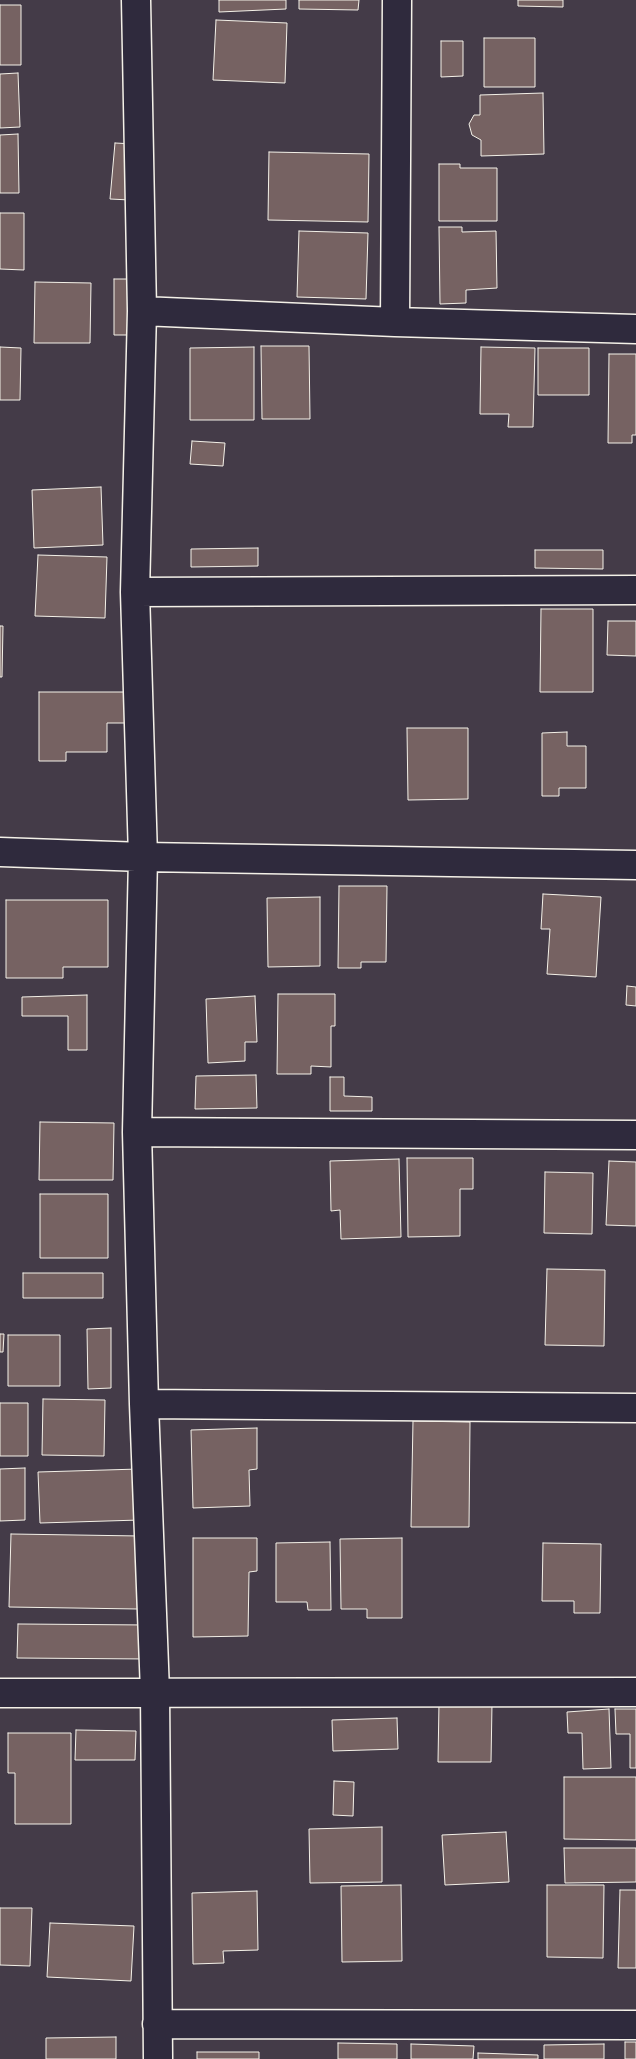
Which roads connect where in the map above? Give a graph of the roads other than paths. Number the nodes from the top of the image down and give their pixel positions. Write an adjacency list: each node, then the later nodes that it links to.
1 (136, 0): 3 (street)
2 (398, 0): 4 (street)
3 (142, 311): 4 (street); 7 (street)
4 (395, 322): 5 (street)
5 (636, 328)
6 (636, 590): 7 (street)
7 (135, 592): 9 (street)
8 (0, 852): 9 (street)
9 (143, 857): 10 (street); 11 (street)
10 (636, 865)
11 (137, 1132): 12 (street); 13 (street)
12 (636, 1135)
13 (144, 1404): 14 (street); 15 (street)
14 (636, 1408)
15 (155, 1692): 16 (street); 17 (street); 18 (street)
16 (636, 1692)
17 (0, 1693)
18 (157, 2024): 19 (street); 20 (street)
19 (636, 2025)
20 (158, 2059)

